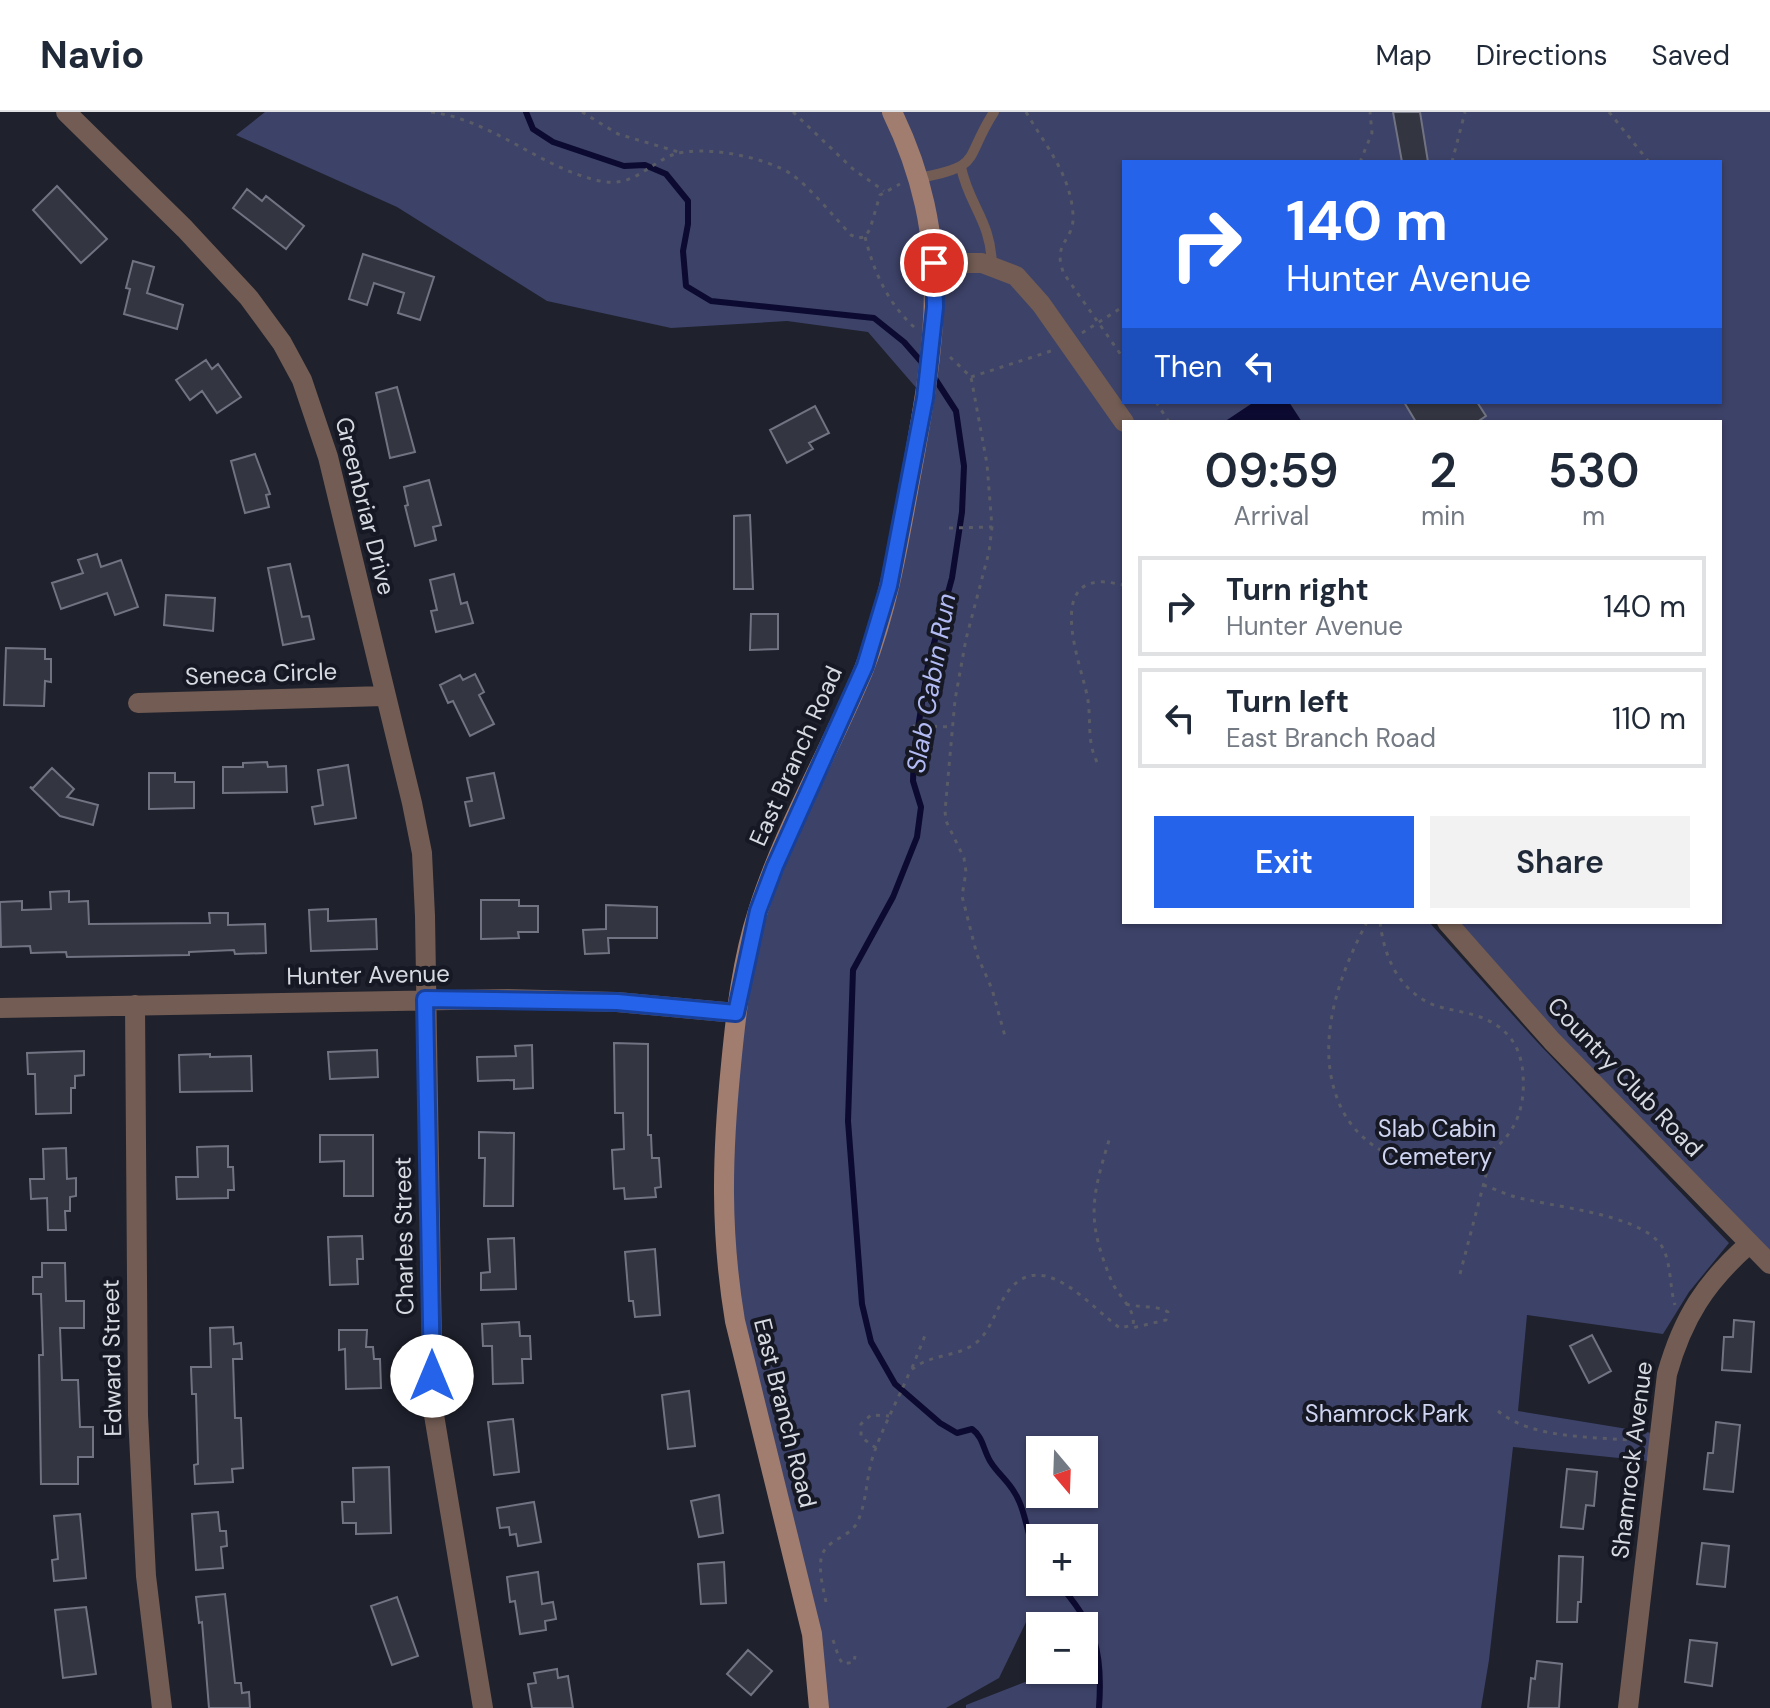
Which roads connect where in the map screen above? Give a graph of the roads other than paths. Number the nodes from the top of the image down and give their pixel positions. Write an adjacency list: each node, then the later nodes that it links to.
1 (66, 112): 9 (street, Greenbriar Drive)
2 (892, 112): 5 (main road, East Branch Road)
3 (994, 112): 4 (lane)
4 (961, 167): 5 (lane); 7 (lane)
5 (919, 178): 6 (main road, East Branch Road)
6 (934, 263): 7 (street); 15 (main road, East Branch Road)
7 (992, 266): 8 (street)
8 (1123, 420)
9 (384, 696): 10 (street, Seneca Circle); 12 (street, Greenbriar Drive)
10 (138, 703)
11 (1449, 924): 16 (street, Country Club Road)
12 (425, 999): 13 (street, Hunter Avenue); 15 (street, Hunter Avenue); 19 (street, Charles Street)
13 (135, 1005): 14 (street, Hunter Avenue); 18 (street, Edward Street)
14 (0, 1008)
15 (736, 1013): 20 (main road, East Branch Road)
16 (1749, 1244): 17 (street, Country Club Road); 21 (street, Shamrock Avenue)
17 (1770, 1264)
18 (162, 1708)
19 (483, 1708)
20 (819, 1708)
21 (1628, 1708)

